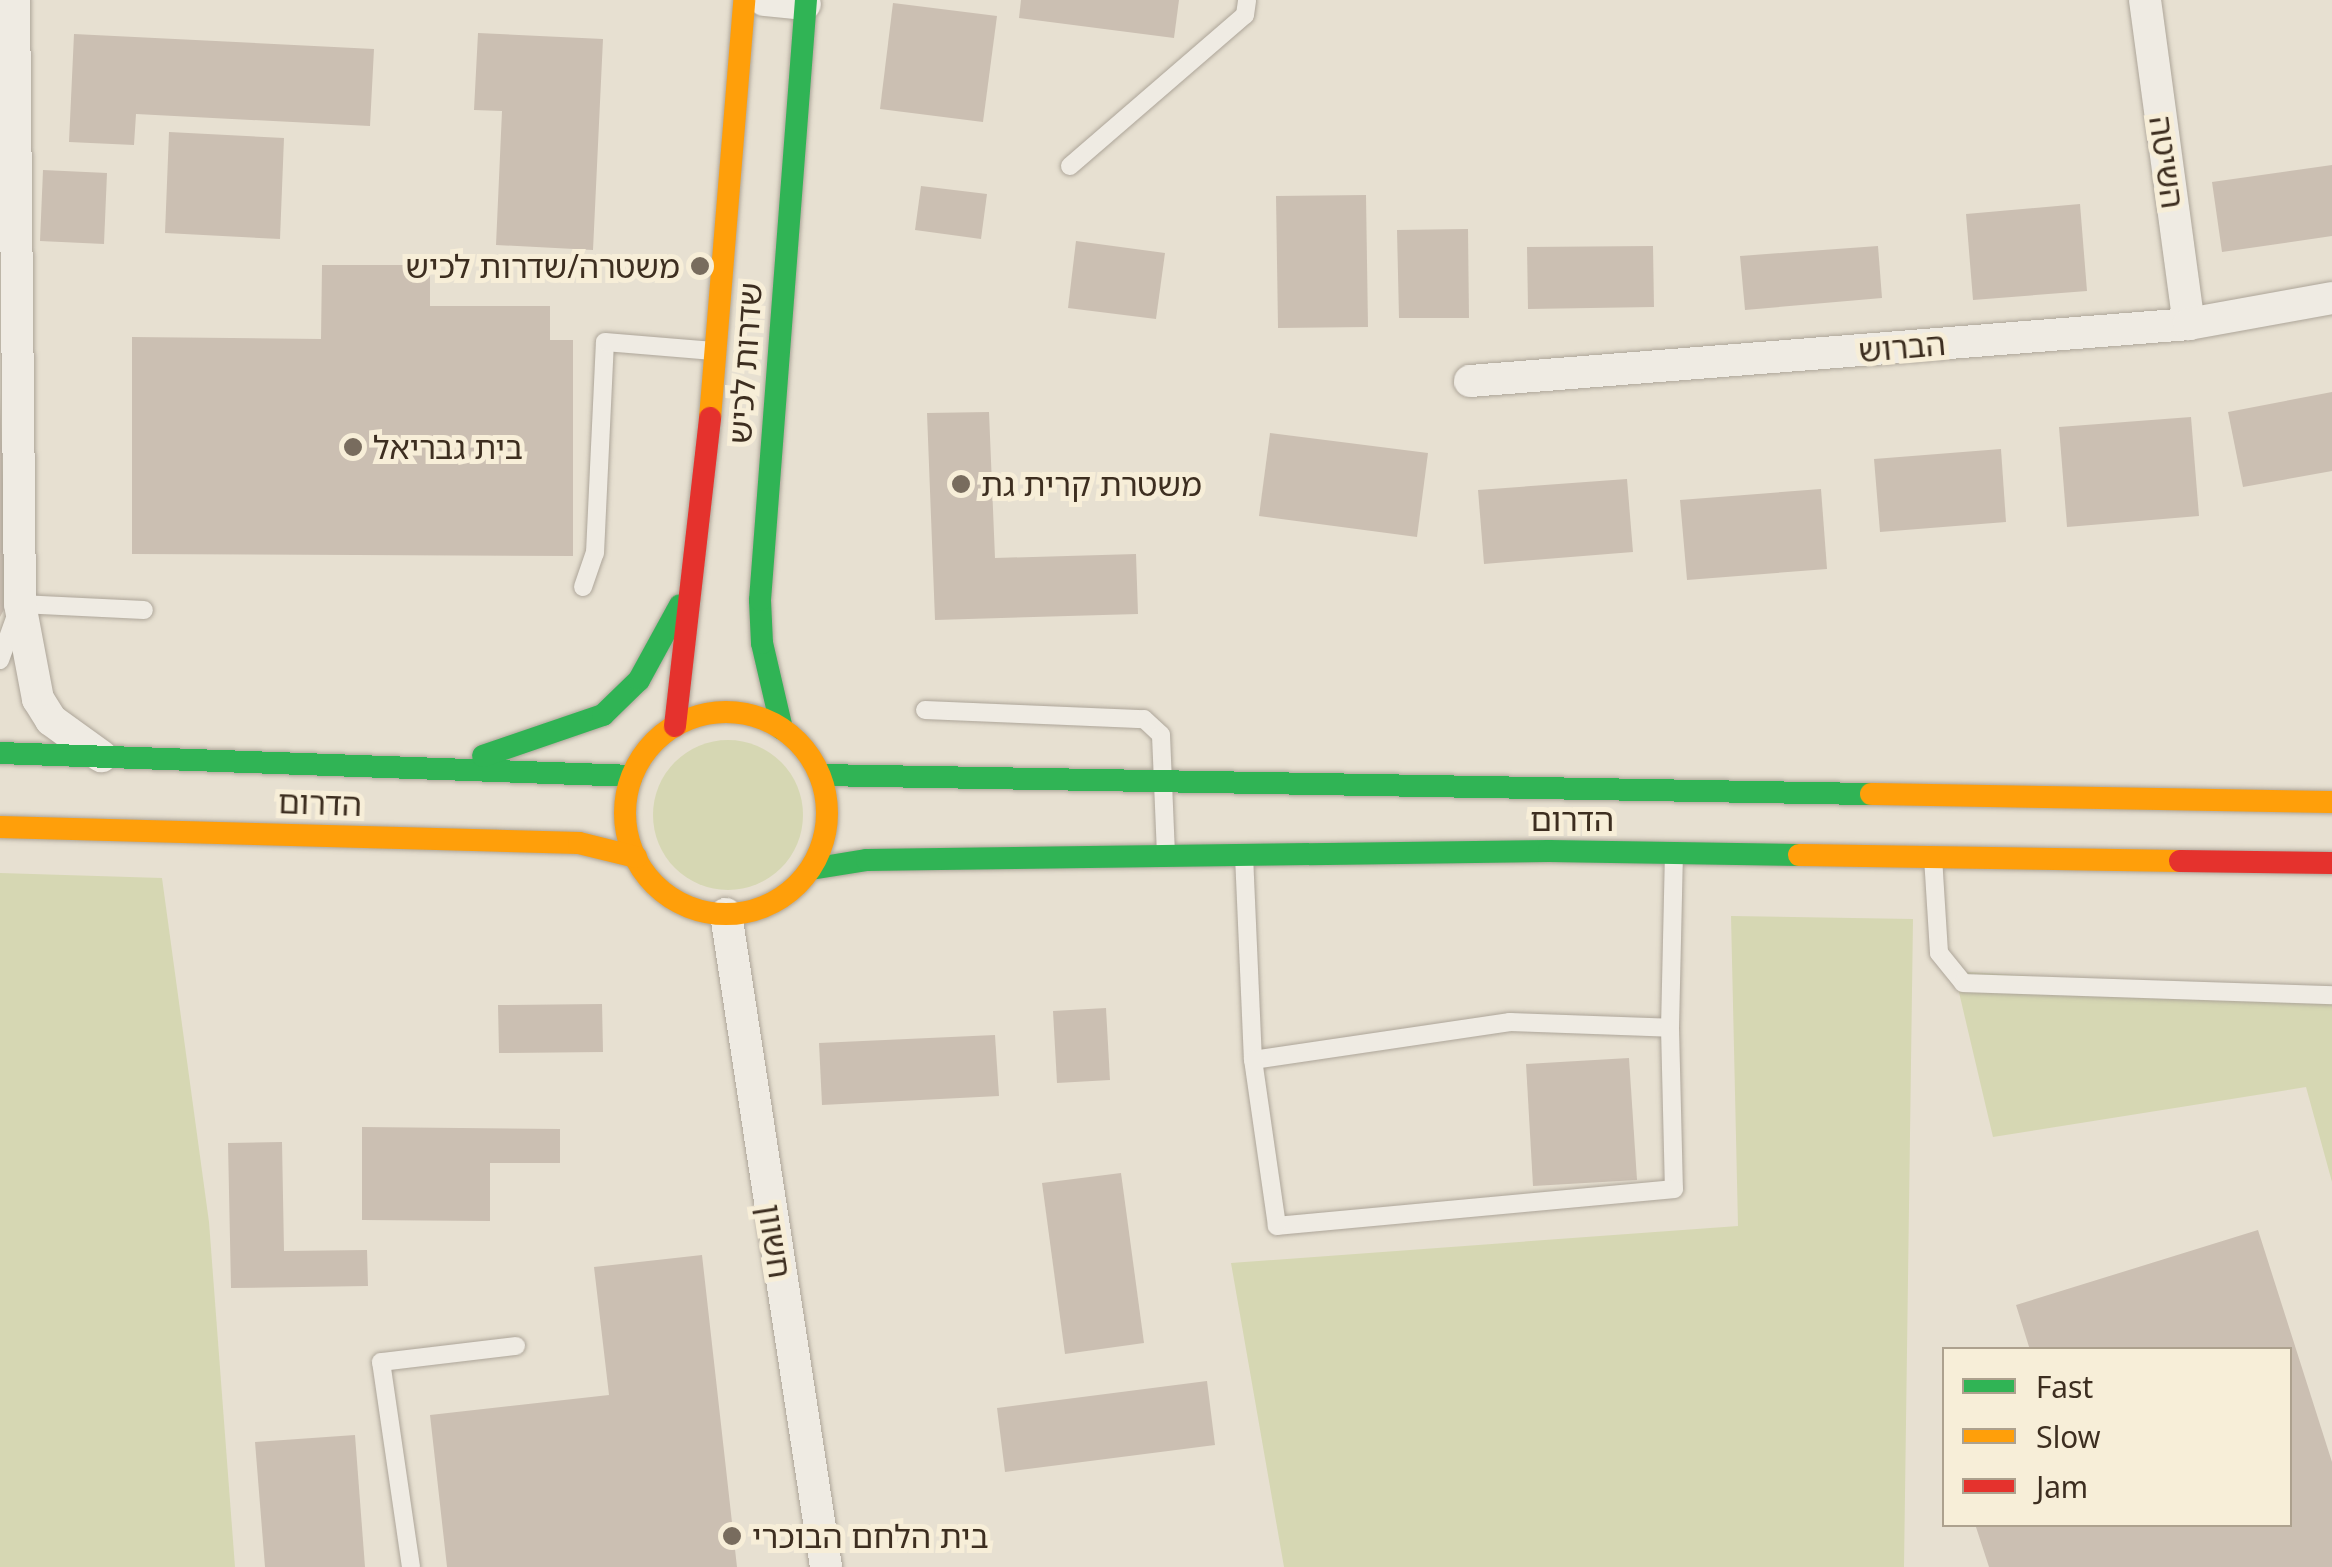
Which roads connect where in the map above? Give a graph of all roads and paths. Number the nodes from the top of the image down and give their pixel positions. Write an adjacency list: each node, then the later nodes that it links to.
1 (14, 0): 14 (street)
2 (744, 0): 10 (main road, שדרות לכיש)
3 (764, 0): 6 (street)
4 (1248, 0): 7 (lane)
5 (2145, 0): 9 (street, השיטה)
6 (805, 2): 19 (main road, שדרות לכיש)
7 (1070, 166)
8 (2332, 298): 9 (street, הברוש)
9 (2188, 324): 11 (street, הברוש)
10 (715, 351): 12 (main road, שדרות לכיש); 13 (lane)
11 (1470, 381)
12 (697, 570): 18 (main road, שדרות לכיש); 22 (main road)
13 (583, 587)
14 (20, 604): 15 (lane); 16 (lane); 21 (street)
15 (144, 610)
16 (0, 660)
17 (924, 710): 25 (lane)
18 (674, 726): 19 (main road); 24 (main road)
19 (782, 729): 23 (main road)
20 (0, 754): 21 (main road, הדרום)
21 (101, 756): 22 (main road, הדרום)
22 (432, 770): 24 (main road, הדרום)
23 (820, 775): 25 (main road, הדרום); 34 (main road)
24 (632, 776): 31 (main road)
25 (1162, 784): 26 (main road, הדרום); 30 (lane)
26 (2332, 802)
27 (0, 827): 31 (main road, הדרום)
28 (1674, 853): 29 (main road, הדרום); 32 (main road, הדרום); 37 (lane)
29 (1244, 855): 30 (main road, הדרום); 38 (lane)
30 (1166, 856): 34 (main road, הדרום)
31 (636, 857): 35 (main road)
32 (1933, 857): 33 (main road, הדרום); 36 (lane)
33 (2332, 862)
34 (811, 869): 35 (main road)
35 (726, 914): 41 (street, חשוון)
36 (2332, 995)
37 (1670, 1028): 38 (lane); 38 (lane)
38 (1253, 1060)
39 (516, 1346): 40 (lane)
40 (411, 1567)
41 (826, 1567)

